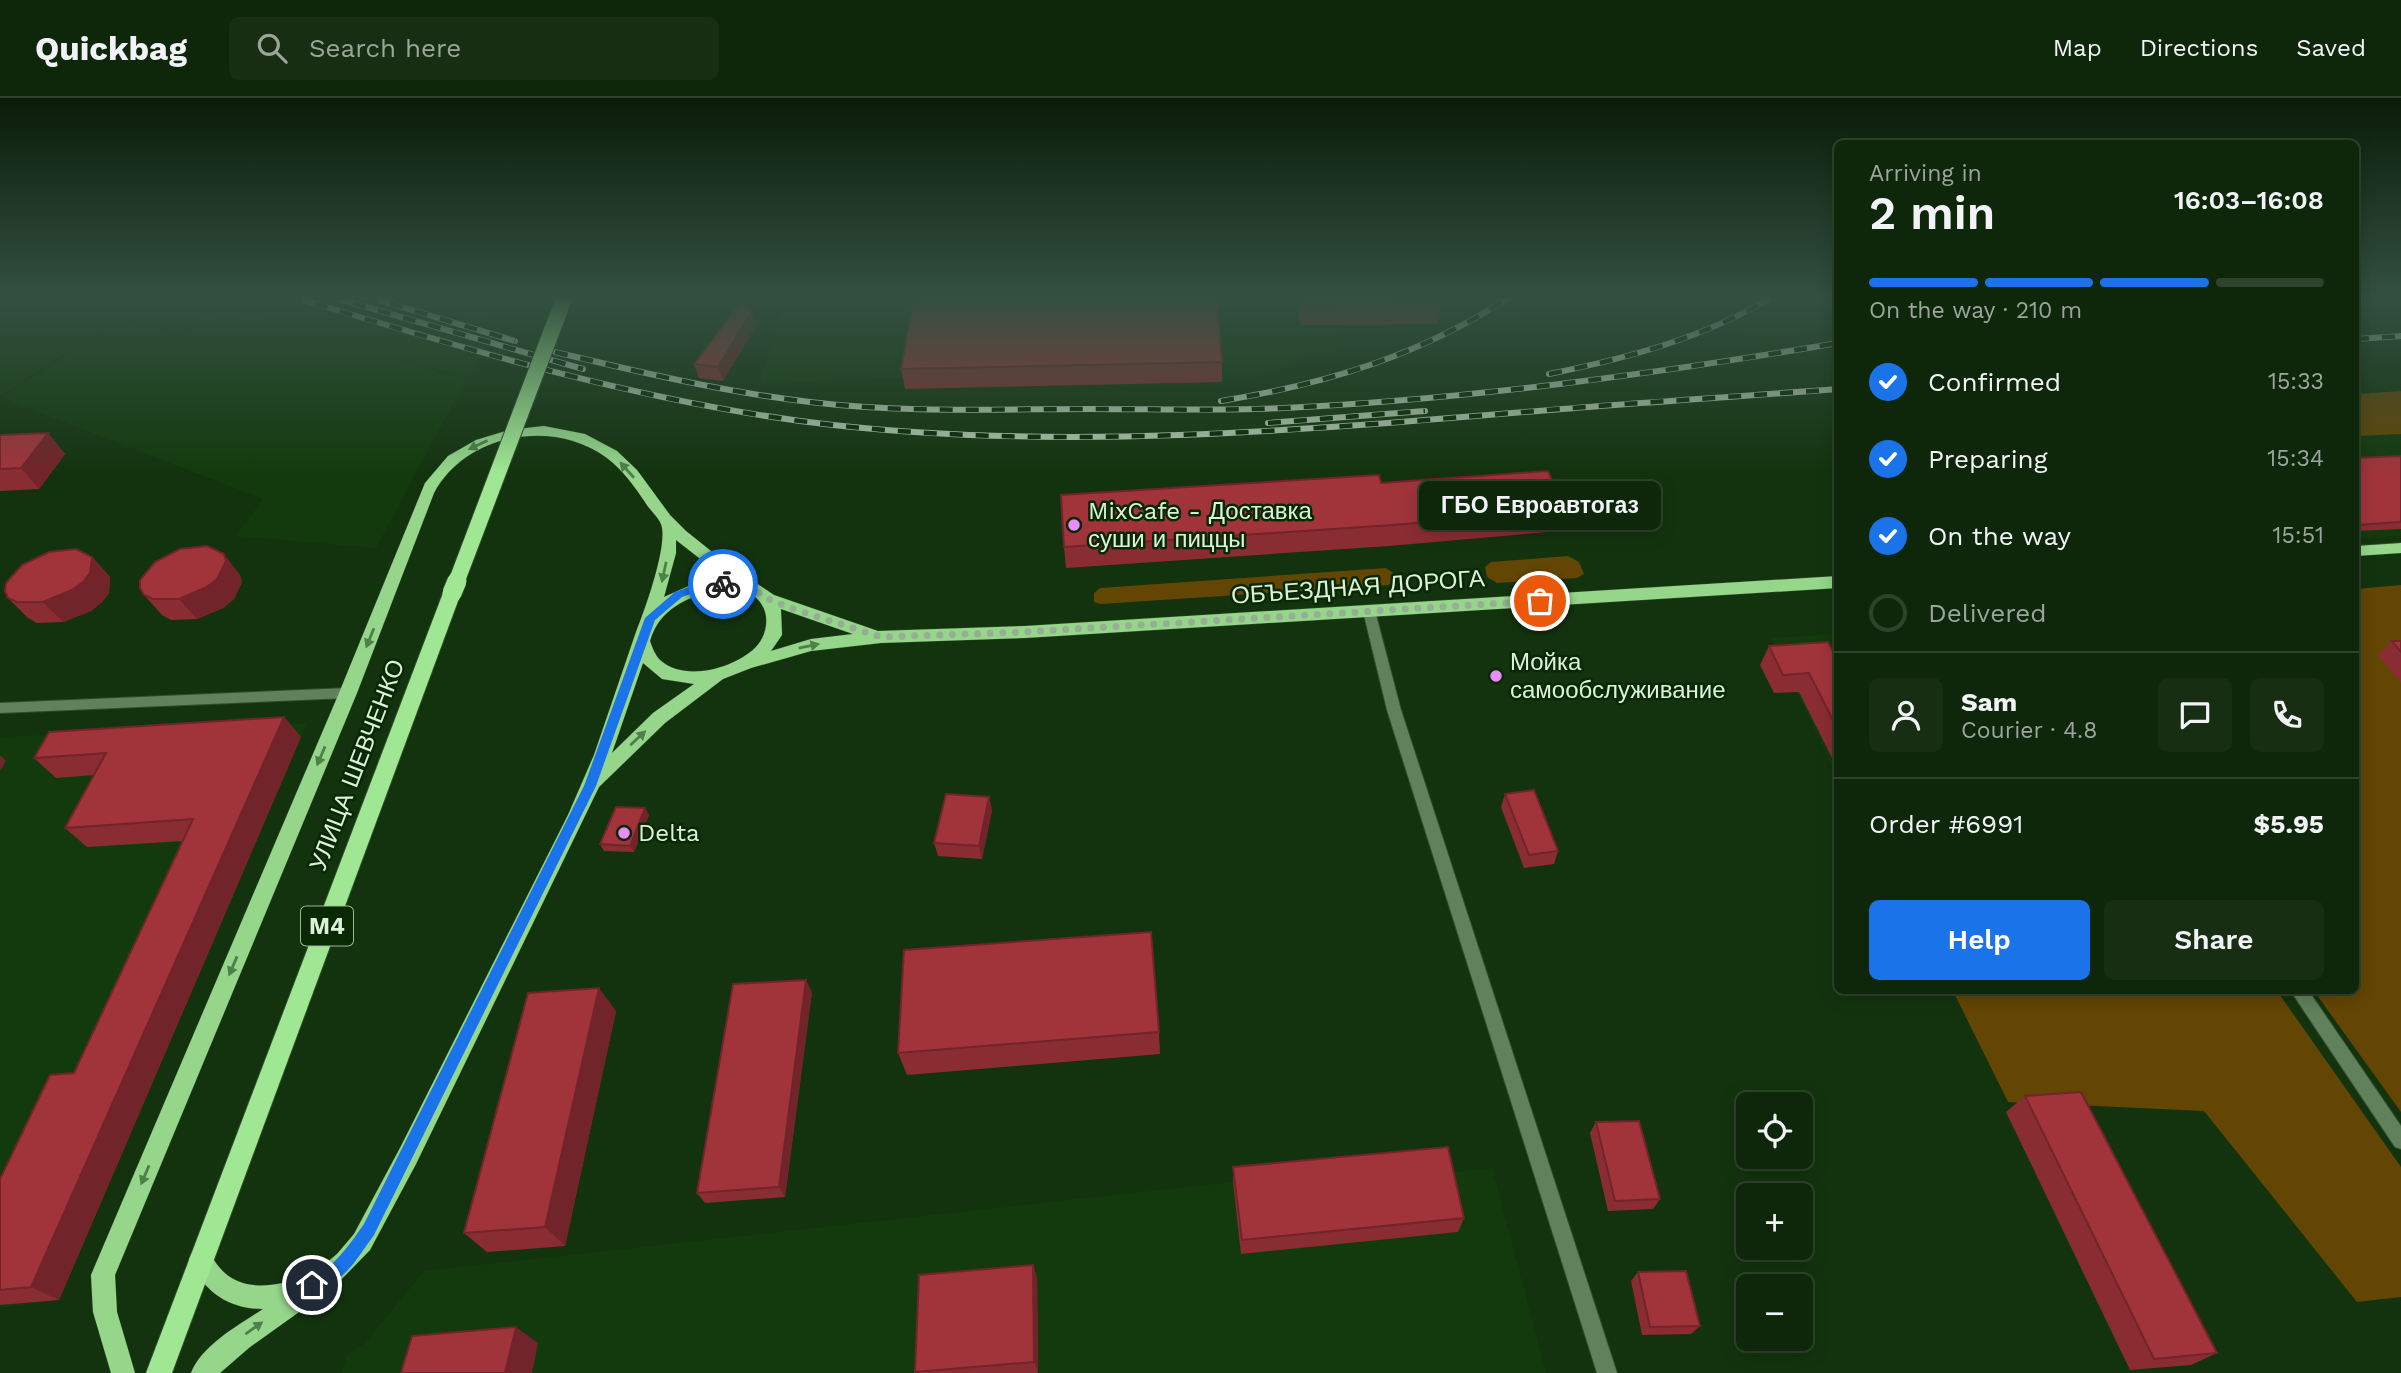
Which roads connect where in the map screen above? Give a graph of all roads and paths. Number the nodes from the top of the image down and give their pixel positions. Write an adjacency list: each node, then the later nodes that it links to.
1 (542, 356): 19 (highway, УЛИЦА ШЕВЧЕНКО / M4, bridge)
2 (670, 524): 6 (main road); 9 (main road, one-way to 9); 14 (main road, one-way to 14)
3 (2401, 548): 4 (main road)
4 (2359, 551)
5 (1834, 582): 8 (main road, ОБЪЕЗДНАЯ ДОРОГА)
6 (752, 588): 7 (main road); 9 (main road)
7 (768, 599): 10 (main road); 12 (main road)
8 (1369, 611): 10 (main road, ОБЪЕЗДНАЯ ДОРОГА); 24 (street)
9 (650, 618): 11 (main road)
10 (881, 637): 12 (main road, ОБЪЕЗДНАЯ ДОРОГА, one-way to 10)
11 (642, 642): 13 (main road); 16 (main road)
12 (743, 665): 13 (main road)
13 (719, 675): 16 (main road, one-way to 13)
14 (348, 693): 15 (street); 21 (main road, one-way to 21)
15 (0, 708)
16 (590, 786): 20 (main road)
17 (2301, 994): 18 (street)
18 (2401, 1141)
19 (201, 1259): 20 (main road); 22 (highway, УЛИЦА ШЕВЧЕНКО / M4)
20 (329, 1278): 23 (main road, one-way to 20)
21 (122, 1373)
22 (159, 1373)
23 (203, 1373)
24 (1607, 1373)

